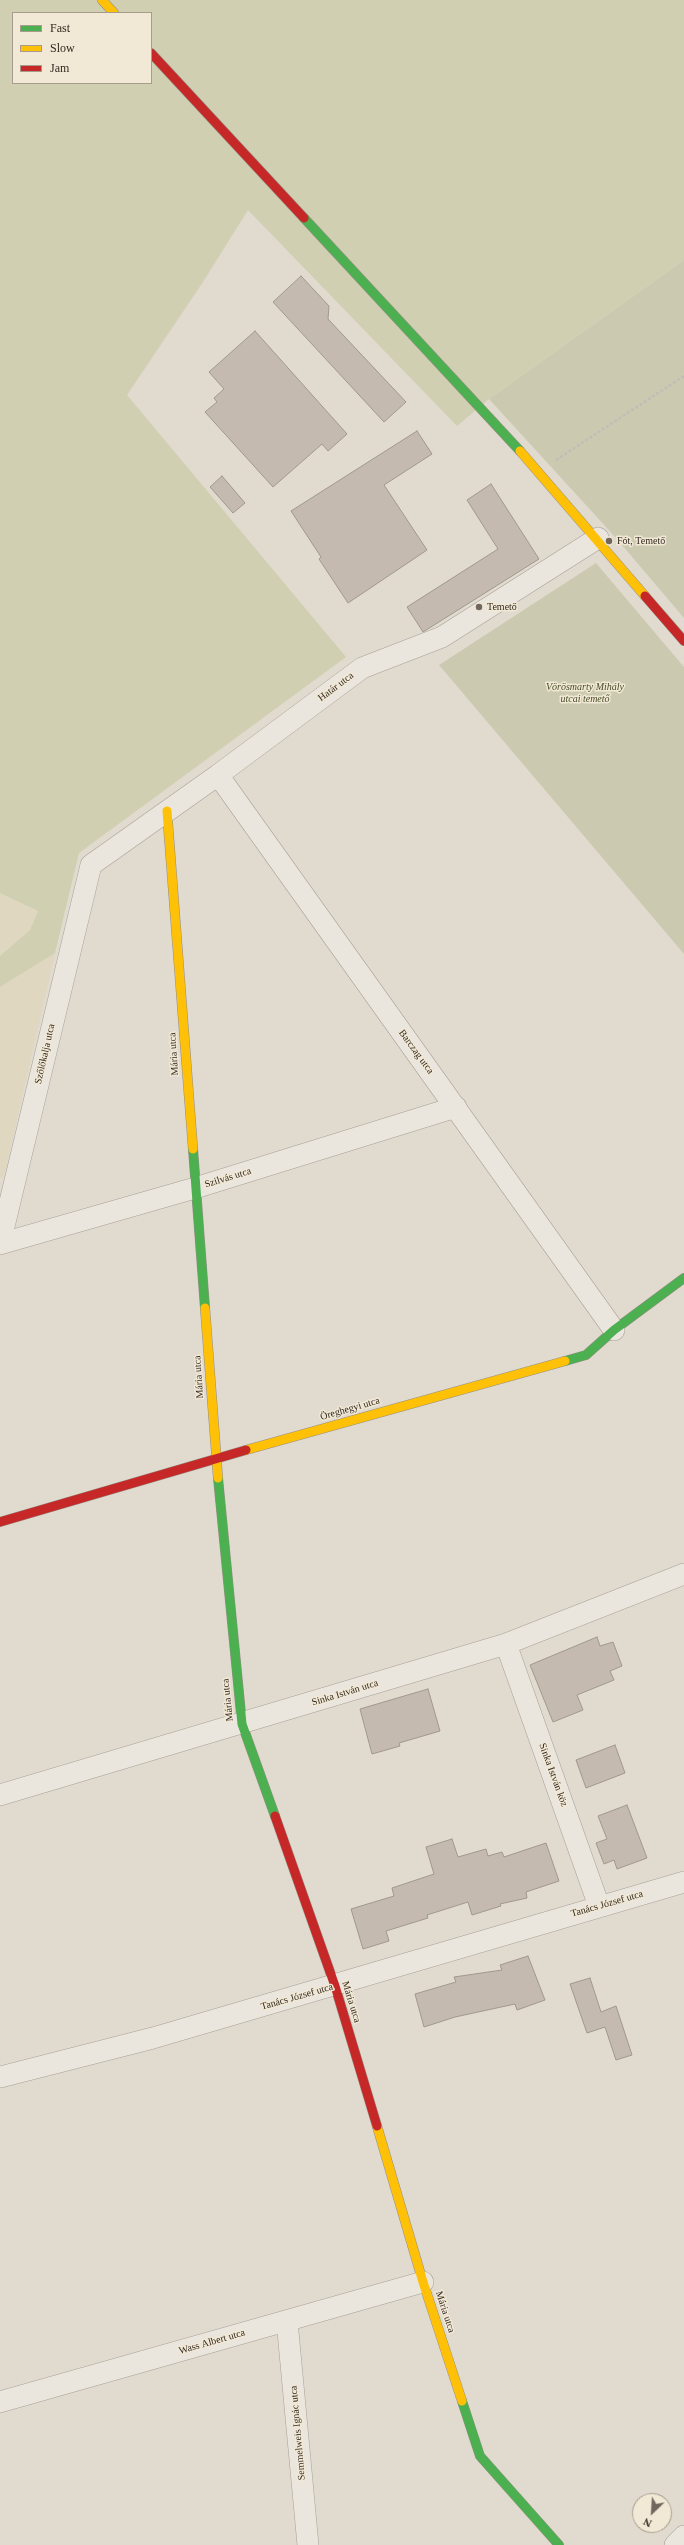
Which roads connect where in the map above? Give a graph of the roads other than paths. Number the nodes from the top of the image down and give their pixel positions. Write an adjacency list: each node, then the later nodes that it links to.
1 (102, 0): 2 (street)
2 (113, 12)
3 (152, 54): 4 (street)
4 (598, 538): 5 (street); 6 (street, Határ utca)
5 (684, 641)
6 (218, 774): 7 (street, Határ utca); 9 (street, Barczag utca)
7 (167, 811): 8 (street, Határ utca); 10 (street, Mária utca)
8 (91, 865): 11 (street, Szőlőkalja utca)
9 (456, 1107): 10 (street, Szilvás utca); 13 (street, Barczag utca)
10 (195, 1188): 11 (street, Szilvás utca); 14 (street, Mária utca)
11 (0, 1244)
12 (684, 1278): 13 (street, Öreghegyi utca)
13 (614, 1330): 14 (street, Öreghegyi utca)
14 (216, 1458): 15 (street, Öreghegyi utca); 18 (street, Mária utca)
15 (0, 1522)
16 (684, 1574): 17 (street, Sinka István utca)
17 (506, 1644): 18 (street, Sinka István utca); 21 (street, Sinka István köz)
18 (242, 1724): 19 (street, Sinka István utca); 22 (street, Mária utca)
19 (0, 1795)
20 (684, 1882): 21 (street, Tanács József utca)
21 (599, 1906): 22 (street, Tanács József utca)
22 (335, 1986): 23 (street, Tanács József utca); 24 (street, Mária utca)
23 (0, 2077)
24 (424, 2282): 25 (street, Wass Albert utca); 29 (street, Mária utca)
25 (287, 2321): 26 (street, Wass Albert utca); 28 (street, Semmelweis Ignác utca)
26 (0, 2402)
27 (684, 2536): 30 (street)
28 (308, 2545)
29 (558, 2545)
30 (675, 2545)

